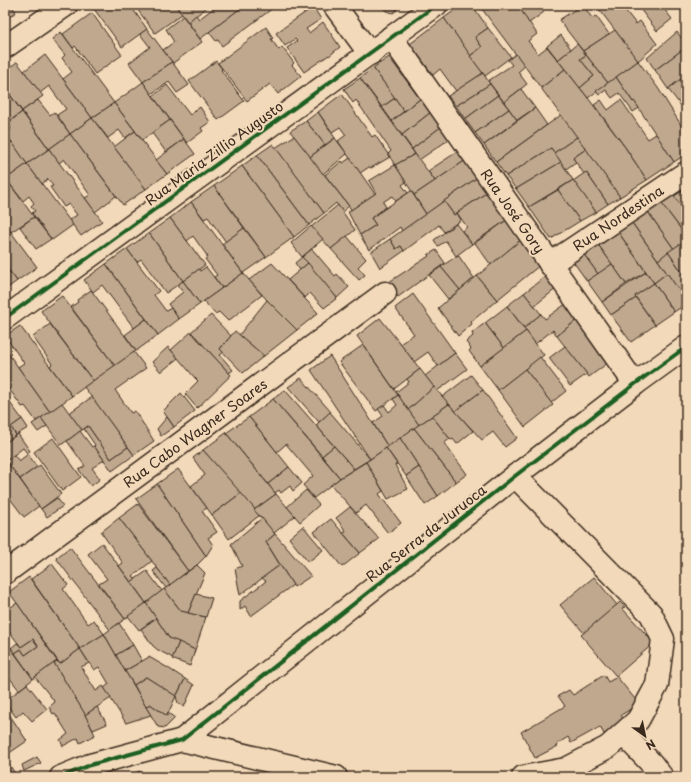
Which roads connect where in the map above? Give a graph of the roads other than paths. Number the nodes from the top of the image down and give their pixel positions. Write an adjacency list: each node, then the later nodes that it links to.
1 (66, 5): 5 (street)
2 (334, 5): 6 (street)
3 (436, 5): 4 (street, Rua Maria Zillio Augusto)
4 (391, 38): 6 (street, Rua Maria Zillio Augusto); 8 (street, Rua José Gory)
5 (5, 47)
6 (370, 54): 10 (street, Rua Maria Zillio Augusto)
7 (686, 173): 8 (street, Rua Nordestina)
8 (550, 264): 12 (street, Rua José Gory)
9 (385, 294): 14 (street, Rua Cabo Wagner Soares)
10 (5, 318)
11 (686, 347): 12 (street, Rua Serra da Juruoca)
12 (635, 384): 13 (street, Rua Serra da Juruoca)
13 (515, 476): 15 (street); 16 (street, Rua Serra da Juruoca)
14 (5, 573)
15 (623, 734): 20 (street); 21 (street)
16 (182, 740): 17 (street); 19 (street)
17 (88, 772): 18 (street)
18 (61, 777)
19 (336, 777)
20 (523, 777)
21 (662, 777)

